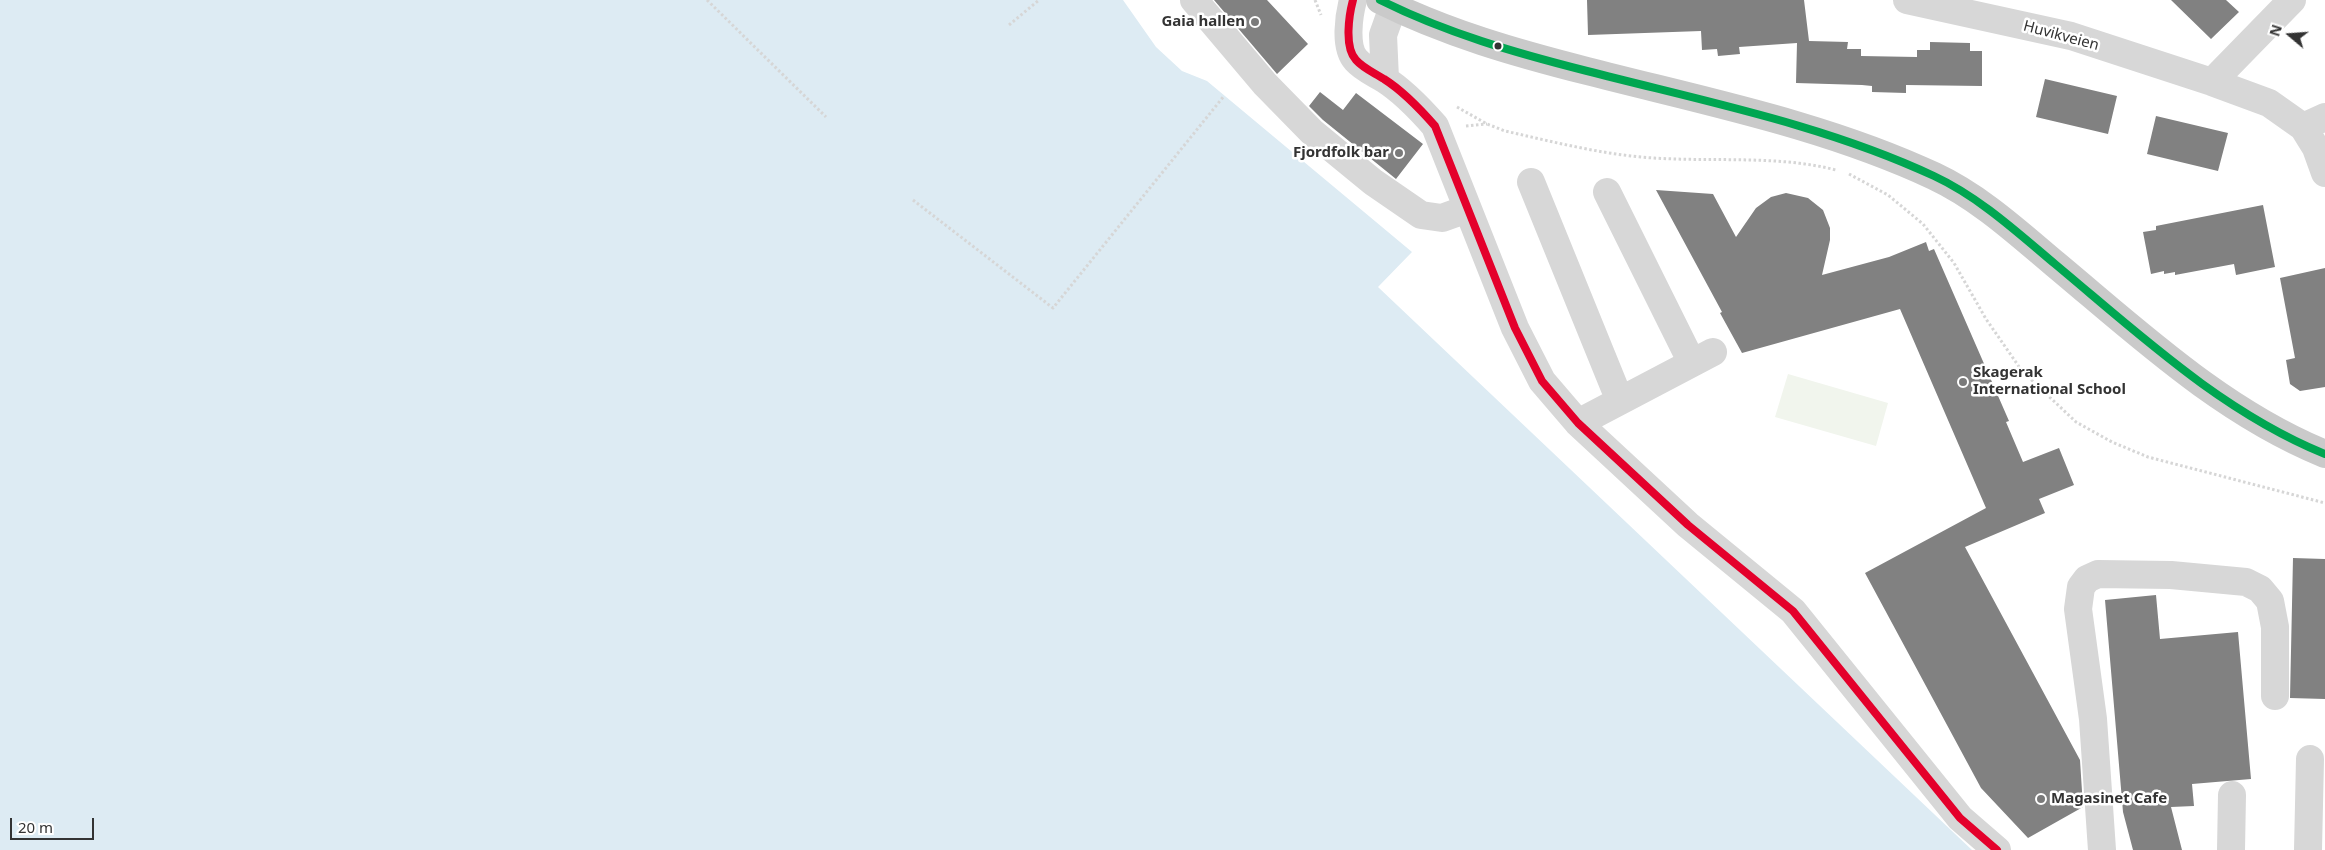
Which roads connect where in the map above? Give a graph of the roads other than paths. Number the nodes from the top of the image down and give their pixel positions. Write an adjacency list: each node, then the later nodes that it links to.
1 (1194, 0): 12 (street)
2 (1353, 0): 6 (street)
3 (1907, 0): 7 (street, Huvikveien)
4 (2292, 0): 7 (street)
5 (1386, 3): 6 (street); 15 (main road)
6 (1385, 79): 12 (street)
7 (2212, 82): 8 (street, Huvikveien)
8 (2314, 122): 9 (street, Huvikveien)
9 (2325, 173)
10 (1531, 182): 13 (street)
11 (1607, 192): 13 (street)
12 (1467, 209): 14 (street)
13 (1620, 401): 14 (street)
14 (1578, 423): 19 (street)
15 (2325, 454)
16 (2275, 696): 20 (street)
17 (2310, 760): 22 (street)
18 (2232, 795): 21 (street)
19 (1997, 850)
20 (2102, 850)
21 (2231, 850)
22 (2308, 850)

